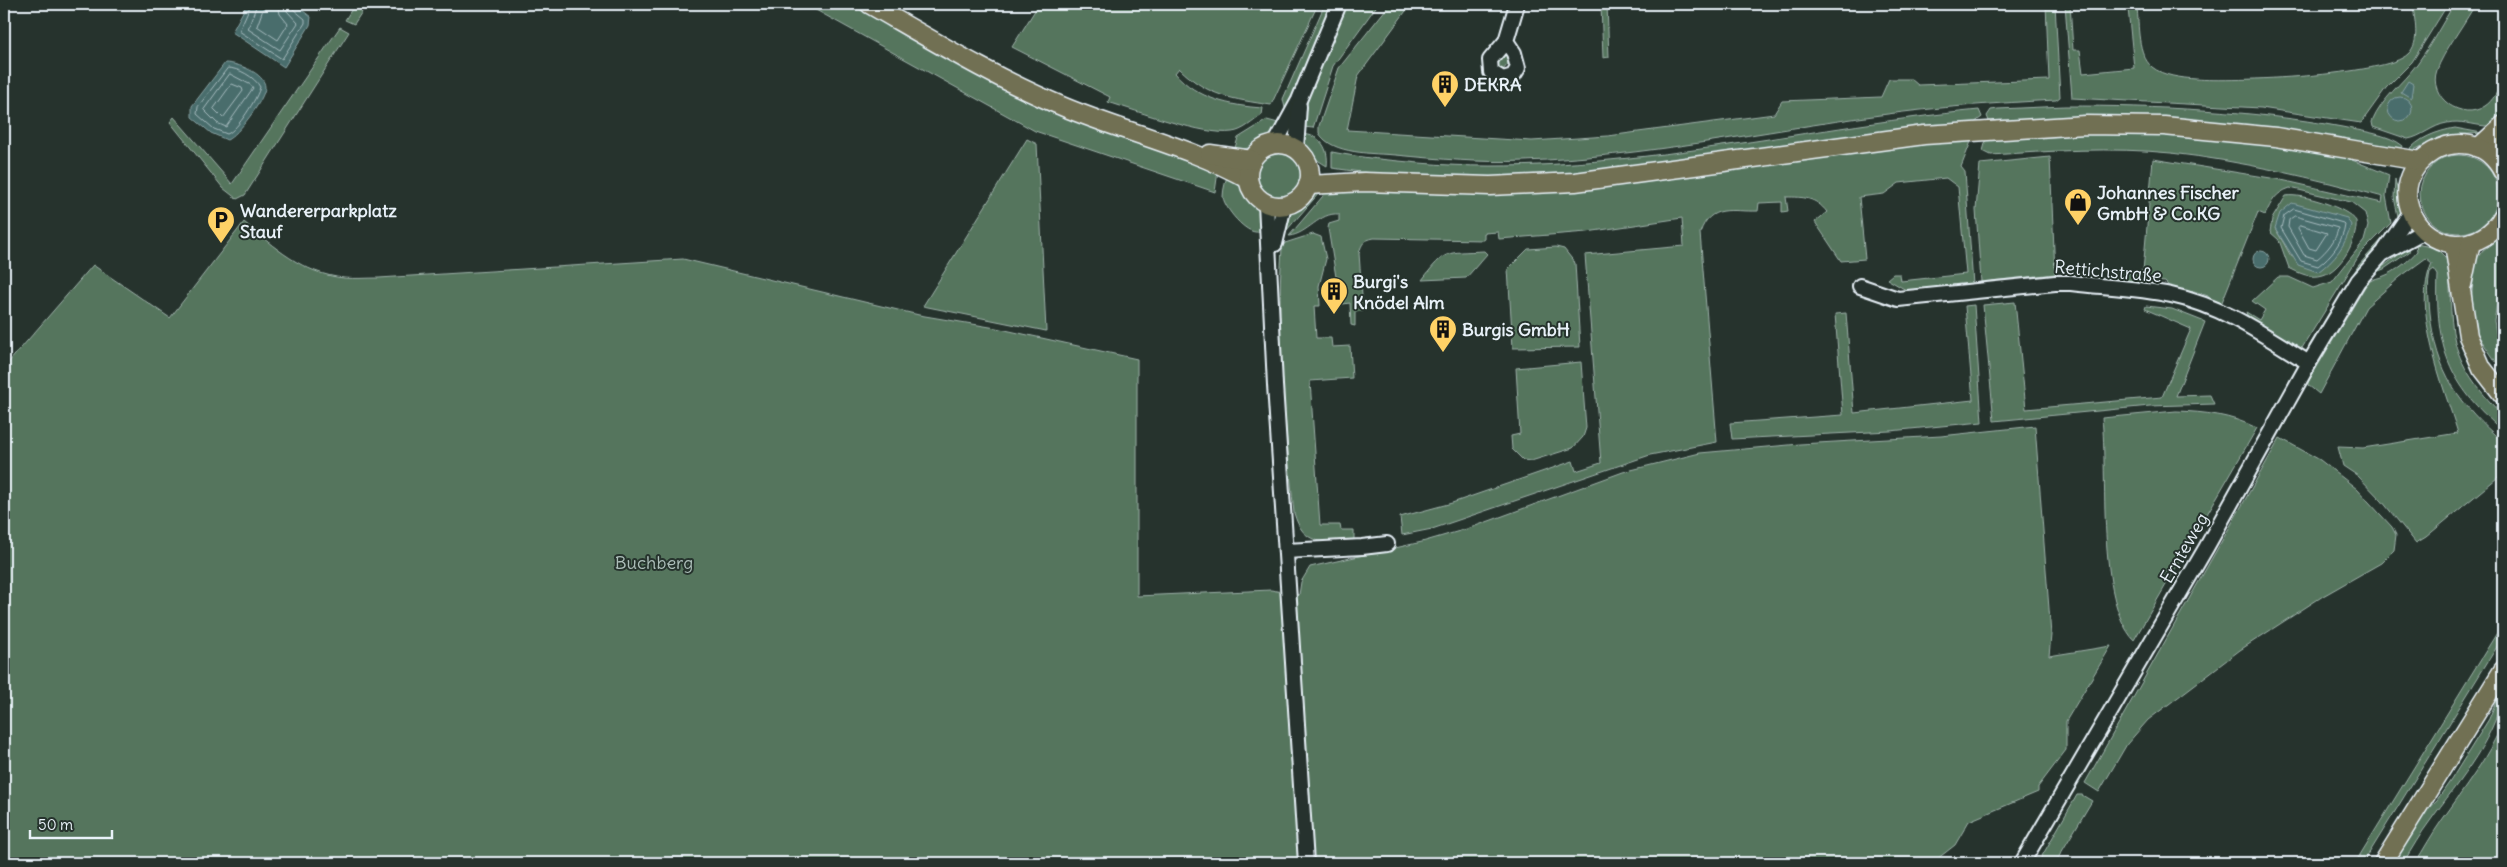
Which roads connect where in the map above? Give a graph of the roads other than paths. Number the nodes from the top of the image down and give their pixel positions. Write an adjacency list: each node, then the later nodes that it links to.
1 (869, 4): 11 (main road)
2 (1339, 4): 5 (street)
3 (1517, 4): 4 (street)
4 (1506, 41)
5 (1299, 100): 8 (street); 10 (street)
6 (2503, 125): 9 (main road)
7 (2503, 141): 16 (main road)
8 (1275, 144): 10 (main road); 13 (main road)
9 (2478, 148): 14 (main road); 16 (main road)
10 (1296, 149): 15 (main road)
11 (1182, 150): 13 (main road); 17 (main road)
12 (2362, 153): 14 (main road); 18 (main road); 19 (main road)
13 (1252, 160): 17 (main road)
14 (2420, 161): 18 (main road)
15 (1308, 165): 19 (main road); 20 (main road)
16 (2500, 167)
17 (1248, 179): 21 (main road)
18 (2410, 179): 23 (main road)
19 (1364, 182): 20 (main road)
20 (1308, 185): 22 (main road)
21 (1266, 204): 22 (main road); 28 (street)
22 (1284, 206): 28 (street)
23 (2411, 212): 25 (main road); 27 (street, Ernteweg)
24 (2503, 218): 26 (main road)
25 (2424, 231): 26 (main road); 27 (street, Ernteweg)
26 (2462, 243): 31 (main road)
27 (2382, 254): 30 (street, Ernteweg)
28 (1270, 268): 33 (street)
29 (1860, 286): 30 (street, Rettichstraße)
30 (2309, 363): 36 (street, Ernteweg)
31 (2503, 395)
32 (1387, 544): 33 (street)
33 (1286, 551): 35 (street)
34 (2503, 670): 37 (main road)
35 (1306, 863)
36 (2022, 863)
37 (2383, 863)

